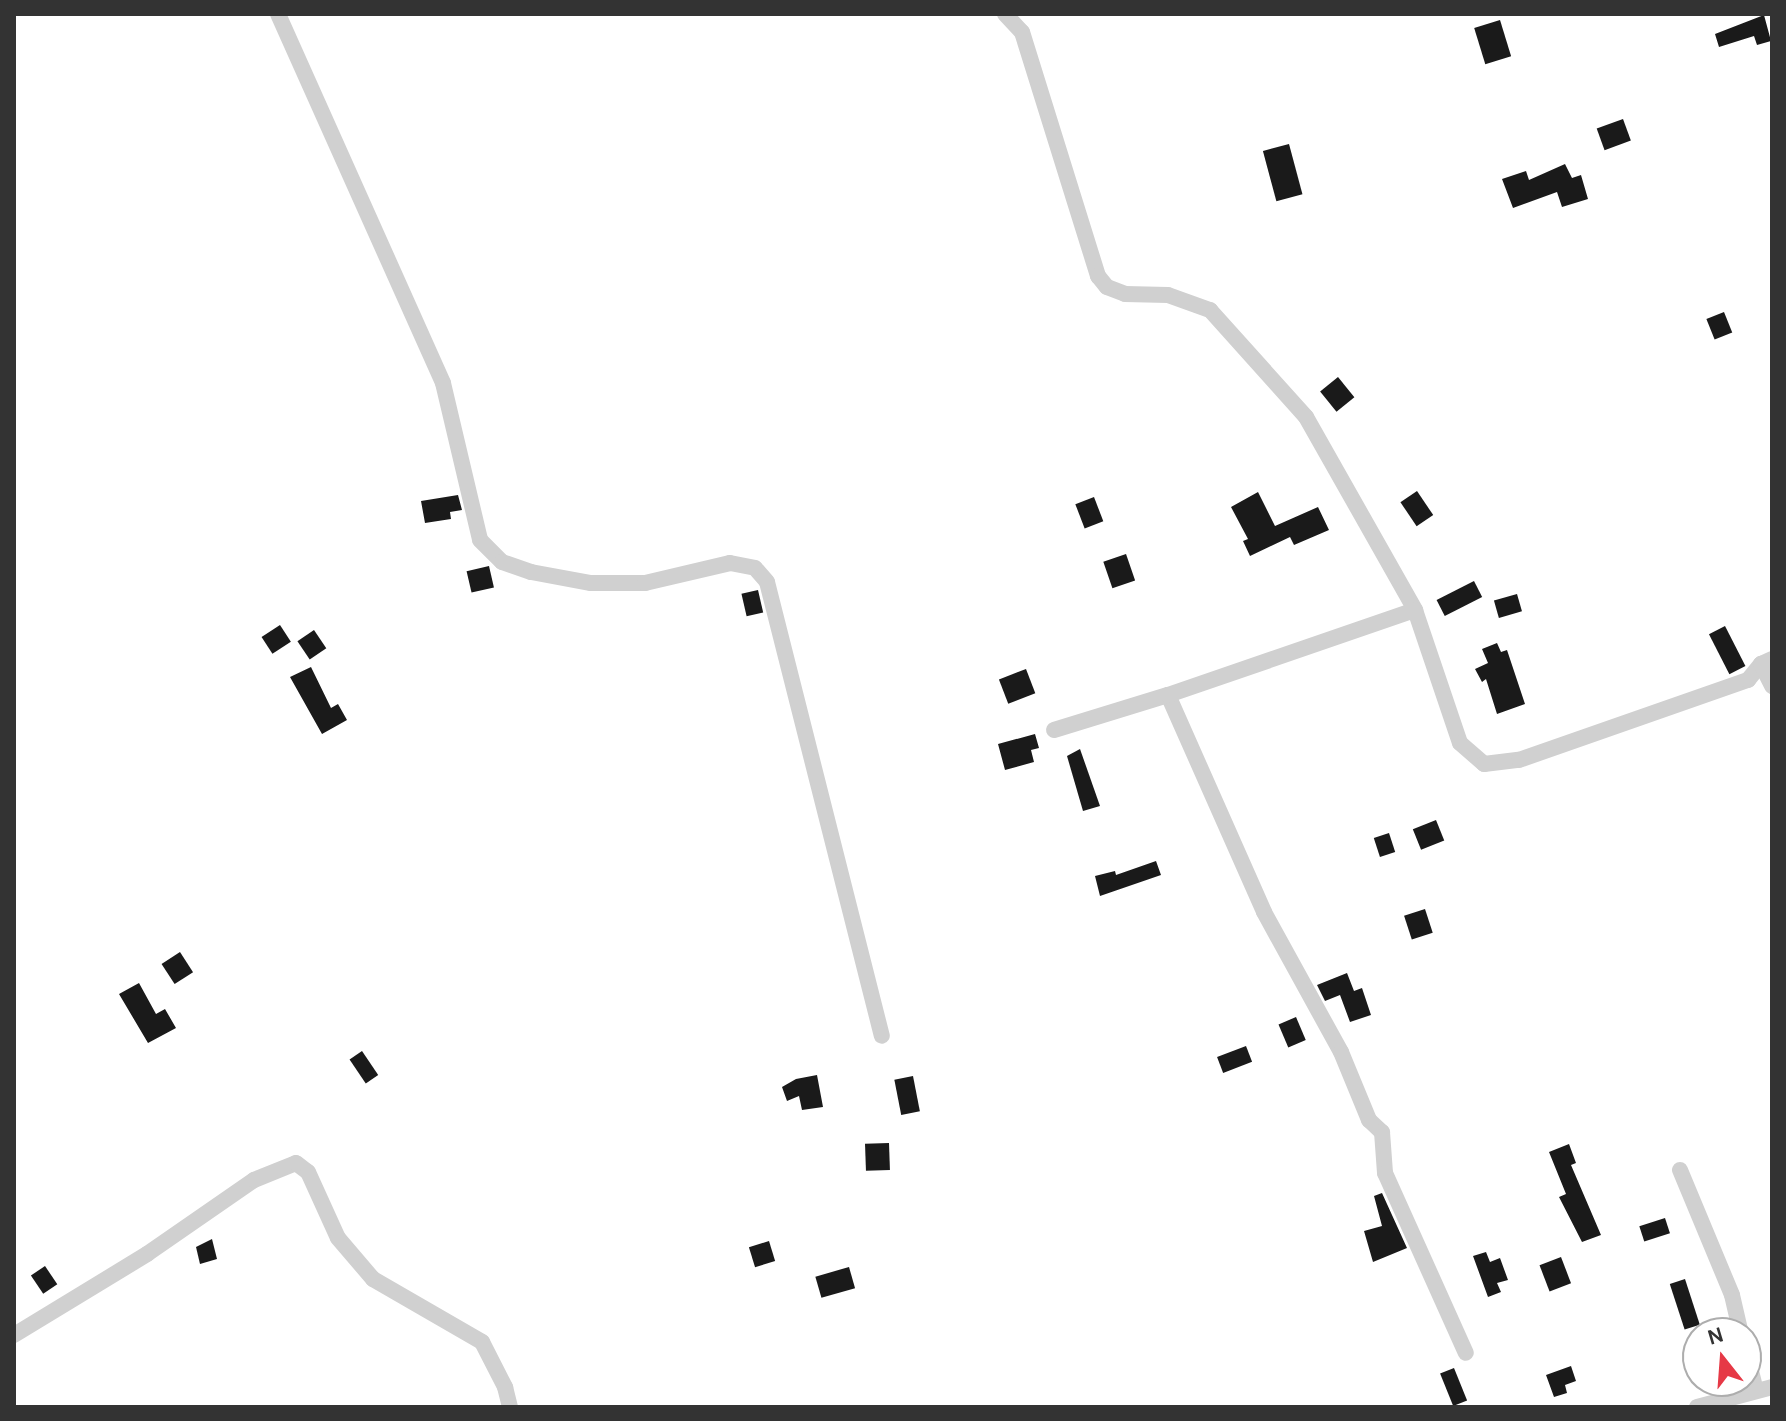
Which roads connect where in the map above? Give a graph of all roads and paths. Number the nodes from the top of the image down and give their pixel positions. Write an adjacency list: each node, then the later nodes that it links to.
1 (278, 14): 8 (street)
2 (1005, 14): 3 (street)
3 (1415, 610): 4 (street); 6 (street)
4 (1766, 662): 5 (street)
5 (1772, 686)
6 (1168, 695): 7 (street); 12 (street)
7 (1054, 730)
8 (882, 1036)
9 (1680, 1170): 10 (street)
10 (1737, 1317)
11 (14, 1335): 14 (street)
12 (1466, 1353)
13 (1764, 1389): 15 (street)
14 (510, 1407)
15 (1697, 1407)

